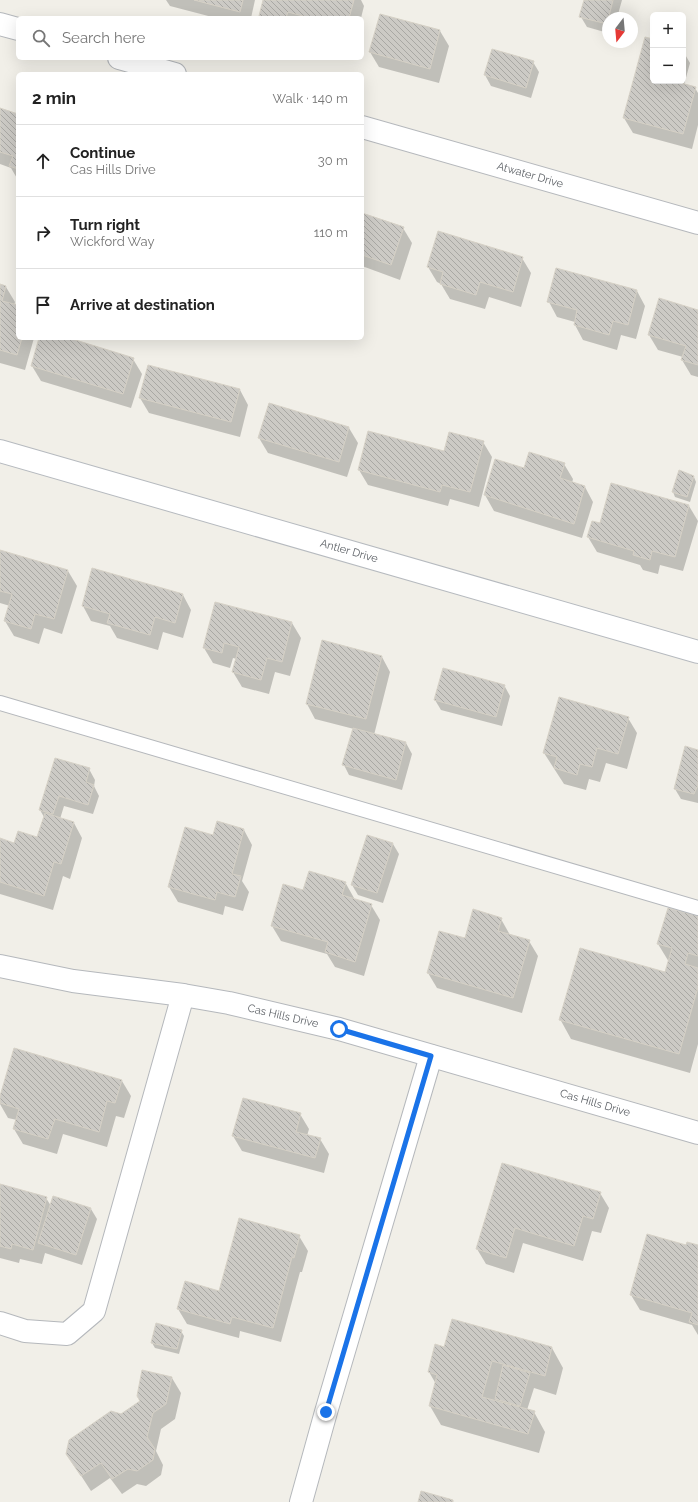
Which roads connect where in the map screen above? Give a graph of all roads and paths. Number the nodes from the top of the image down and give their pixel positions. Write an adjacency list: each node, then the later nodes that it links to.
1 (0, 24): 2 (street)
2 (16, 28)
3 (126, 60): 4 (street)
4 (168, 72)
5 (364, 128): 6 (street, Atwater Drive)
6 (698, 223)
7 (0, 451): 8 (street, Antler Drive)
8 (698, 652)
9 (0, 703): 10 (lane)
10 (698, 908)
11 (0, 966): 12 (street, Cas Hills Drive)
12 (183, 996): 13 (street, Cas Hills Drive); 15 (street)
13 (431, 1056): 14 (street, Cas Hills Drive); 16 (street)
14 (698, 1133)
15 (0, 1323)
16 (301, 1502)

